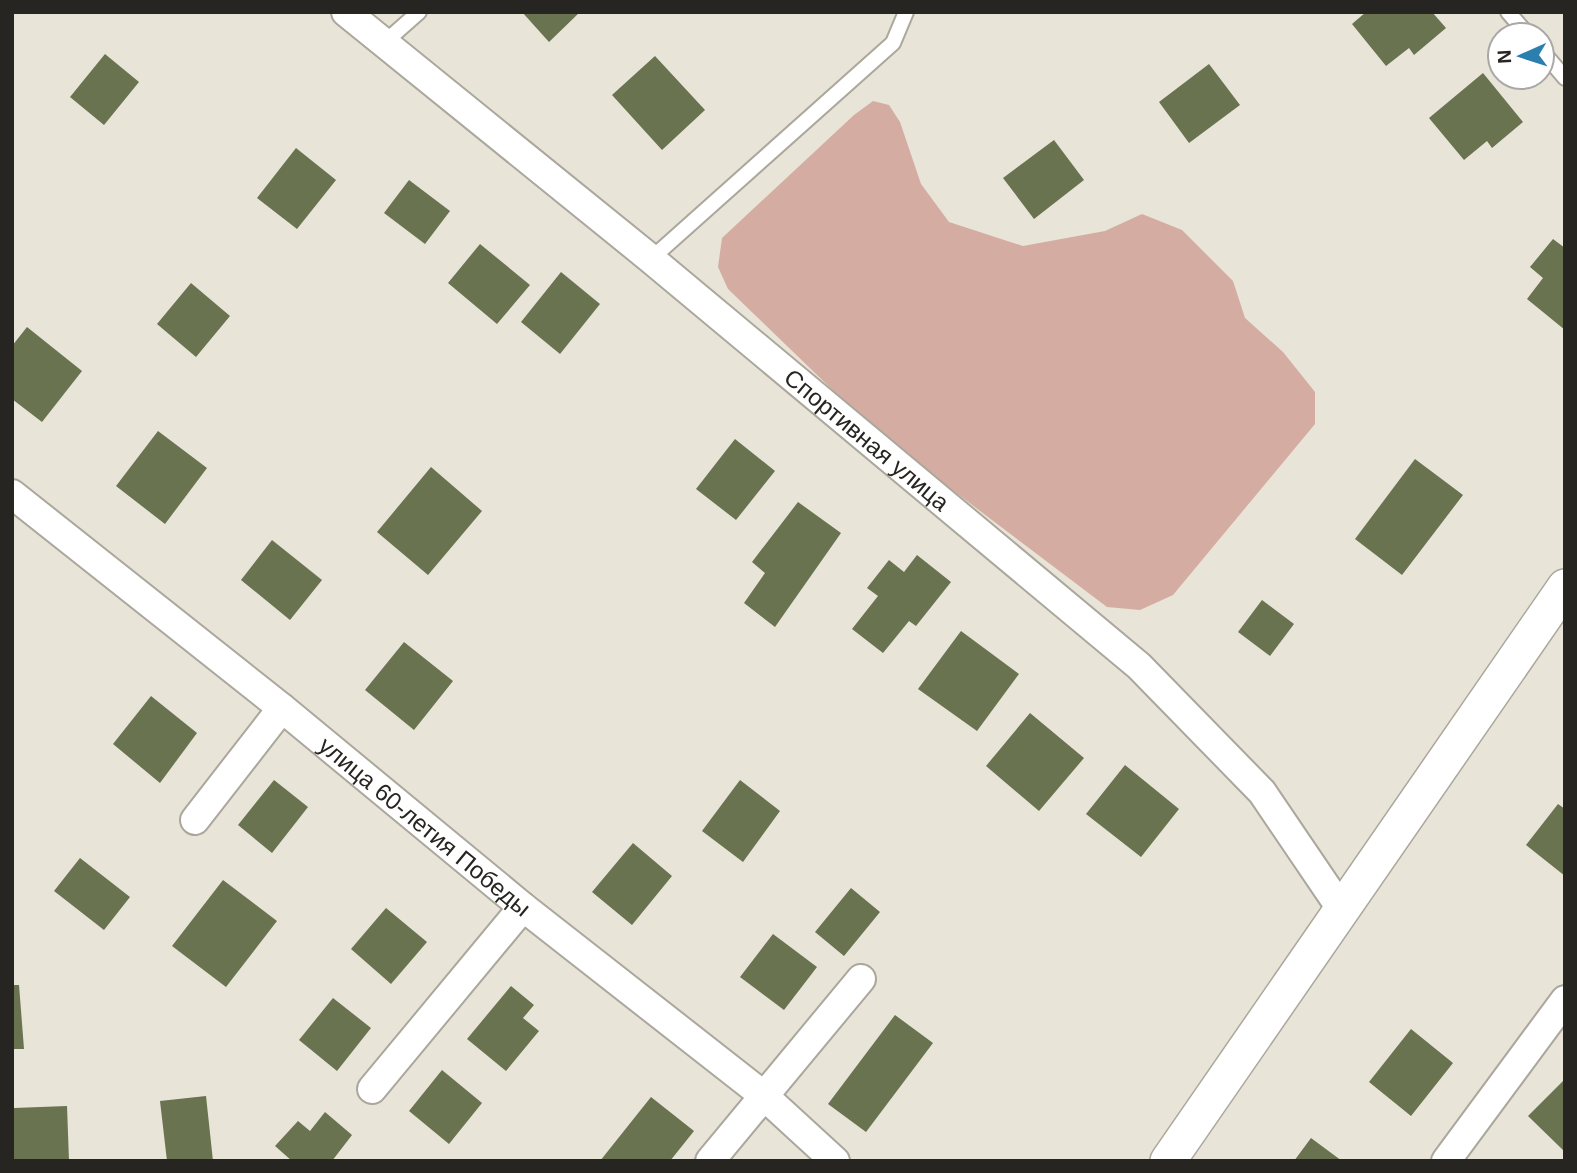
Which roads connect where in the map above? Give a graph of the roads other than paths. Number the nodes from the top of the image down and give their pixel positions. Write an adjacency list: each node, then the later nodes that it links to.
1 (346, 12): 4 (street, Спортивная улица)
2 (419, 12): 4 (lane)
3 (906, 12): 5 (lane)
4 (385, 42): 5 (street, Спортивная улица)
5 (651, 259): 11 (street, Спортивная улица)
6 (12, 494): 8 (street, улица 60-летия Победы)
7 (1565, 587): 11 (street)
8 (282, 708): 9 (street); 10 (street, улица 60-летия Победы)
9 (195, 820)
10 (523, 907): 14 (street); 15 (street, улица 60-летия Победы)
11 (1342, 910): 18 (street)
12 (861, 979): 15 (street)
13 (1565, 1000): 19 (street)
14 (372, 1089)
15 (762, 1096): 16 (street); 17 (street, улица 60-летия Победы)
16 (710, 1161)
17 (835, 1161)
18 (1168, 1161)
19 (1446, 1161)

